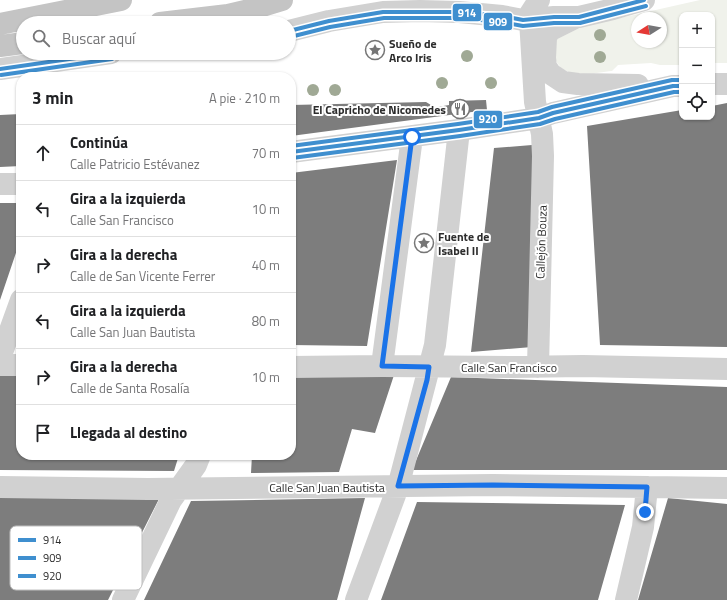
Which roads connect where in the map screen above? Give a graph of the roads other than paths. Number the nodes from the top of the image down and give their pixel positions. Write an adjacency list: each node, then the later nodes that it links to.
1 (121, 0): 5 (main road)
2 (282, 0): 6 (main road)
3 (539, 0): 8 (street)
4 (644, 0): 7 (street)
5 (40, 16)
6 (220, 16)
7 (579, 17): 8 (street); 18 (street)
8 (530, 20): 11 (street); 19 (street, Callejón Bouza)
9 (16, 21): 10 (main road)
10 (0, 24)
11 (296, 29)
12 (16, 44): 13 (main road)
13 (0, 46)
14 (65, 60): 15 (street)
15 (0, 70)
16 (715, 84): 17 (street)
17 (727, 84)
18 (677, 86): 19 (street)
19 (538, 118): 20 (street); 32 (street, Callejón Bouza)
20 (459, 130): 21 (street); 31 (street)
21 (412, 137): 22 (street); 29 (street)
22 (296, 151)
23 (0, 184): 24 (street)
24 (16, 184)
25 (16, 314): 26 (street)
26 (0, 358)
27 (0, 365): 28 (street)
28 (16, 365)
29 (382, 366): 30 (street, Calle San Francisco); 31 (street, Calle San Francisco)
30 (296, 367)
31 (429, 367): 32 (street, Calle San Francisco); 35 (street)
32 (538, 367): 33 (street, Calle San Francisco)
33 (727, 369)
34 (198, 460): 38 (street)
35 (398, 486): 37 (street, Calle San Juan Bautista); 38 (street, Calle San Juan Bautista); 43 (street)
36 (0, 487): 38 (street, Calle San Juan Bautista)
37 (647, 487): 39 (street, Calle San Juan Bautista); 44 (street)
38 (180, 488): 40 (street)
39 (727, 488)
40 (142, 560)
41 (128, 590): 42 (street)
42 (123, 600)
43 (356, 600)
44 (626, 600)

